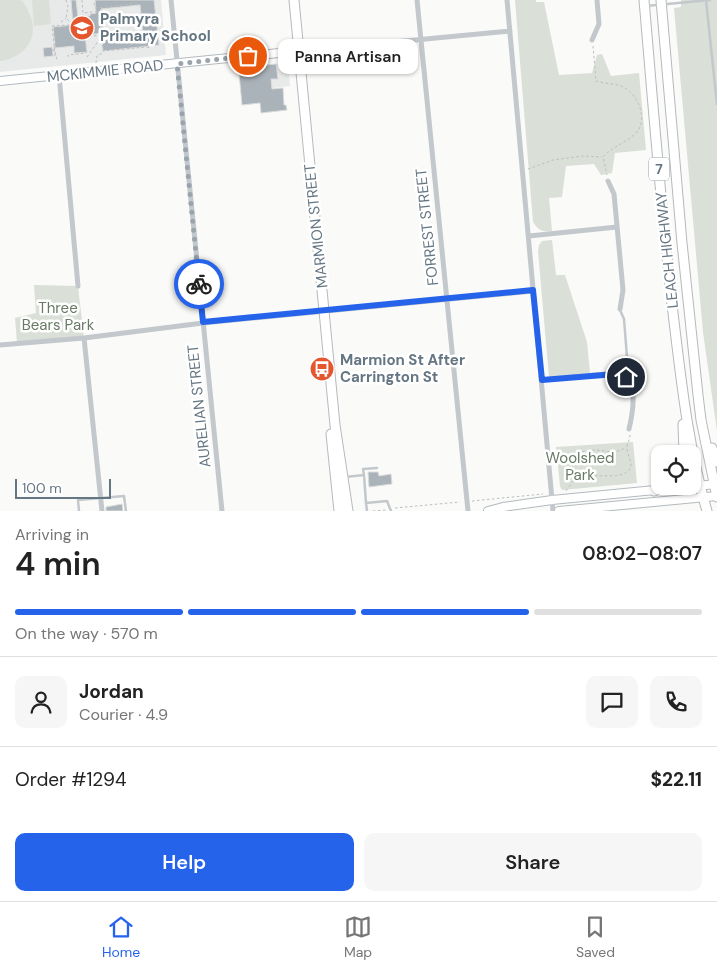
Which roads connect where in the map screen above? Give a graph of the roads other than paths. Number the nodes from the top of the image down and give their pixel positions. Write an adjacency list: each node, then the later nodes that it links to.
1 (171, 0): 17 (street, AURELIAN STREET)
2 (288, 0): 16 (main road, MARMION STREET)
3 (294, 0): 14 (main road, MARMION STREET)
4 (417, 0): 12 (street, FORREST STREET)
5 (507, 0): 11 (street)
6 (597, 0): 13 (street)
7 (706, 0): 8 (lane); 9 (lane); 21 (lane)
8 (710, 0)
9 (661, 2): 10 (lane); 36 (main road, LEACH HIGHWAY / 7)
10 (644, 3): 35 (main road, LEACH HIGHWAY / 7)
11 (510, 31): 12 (street); 24 (street)
12 (421, 39): 15 (street); 27 (street, FORREST STREET)
13 (592, 40)
14 (298, 41): 15 (street); 16 (main road, MARMION STREET)
15 (320, 49): 18 (street)
16 (296, 52): 17 (main road, MCKIMMIE ROAD); 18 (main road, MARMION STREET); 29 (main road, MARMION STREET)
17 (177, 64): 19 (main road, MCKIMMIE ROAD); 30 (street, AURELIAN STREET)
18 (300, 64): 29 (main road, MARMION STREET)
19 (59, 75): 20 (main road, MCKIMMIE ROAD); 25 (street)
20 (0, 82)
21 (717, 104)
22 (608, 181): 23 (street)
23 (617, 227): 24 (street); 28 (street)
24 (529, 236): 26 (street)
25 (78, 286)
26 (533, 290): 27 (street); 34 (street)
27 (447, 299): 29 (street); 63 (street, FORREST STREET)
28 (620, 309): 33 (lane)
29 (322, 311): 30 (street); 43 (main road, MARMION STREET); 60 (main road, MARMION STREET)
30 (203, 322): 31 (street); 59 (street, AURELIAN STREET)
31 (84, 338): 32 (street); 50 (street)
32 (0, 345)
33 (626, 377): 34 (street); 37 (street)
34 (542, 380): 51 (street)
35 (681, 381): 38 (main road); 39 (main road, LEACH HIGHWAY / 7)
36 (698, 395): 40 (main road); 44 (main road, LEACH HIGHWAY / 7)
37 (629, 429)
38 (684, 445)
39 (692, 445)
40 (717, 462)
41 (377, 468): 42 (lane)
42 (364, 475): 43 (lane); 53 (lane)
43 (343, 477): 61 (main road, MARMION STREET)
44 (716, 484): 45 (main road); 49 (main road, LEACH HIGHWAY / 7)
45 (701, 486)
46 (651, 491): 48 (main road)
47 (701, 492): 52 (main road, LEACH HIGHWAY / 7)
48 (593, 496): 51 (main road); 54 (street)
49 (717, 496): 52 (main road)
50 (100, 497): 56 (lane); 57 (street); 58 (lane)
51 (552, 497): 64 (main road); 65 (street)
52 (703, 497): 54 (main road); 67 (main road, 7)
53 (366, 502): 55 (lane); 62 (lane)
54 (594, 509): 66 (main road)
55 (391, 510)
56 (79, 511)
57 (102, 511)
58 (126, 511)
59 (222, 511)
60 (339, 511)
61 (348, 511)
62 (367, 511)
63 (468, 511)
64 (488, 511)
65 (553, 511)
66 (559, 511)
67 (707, 511)

